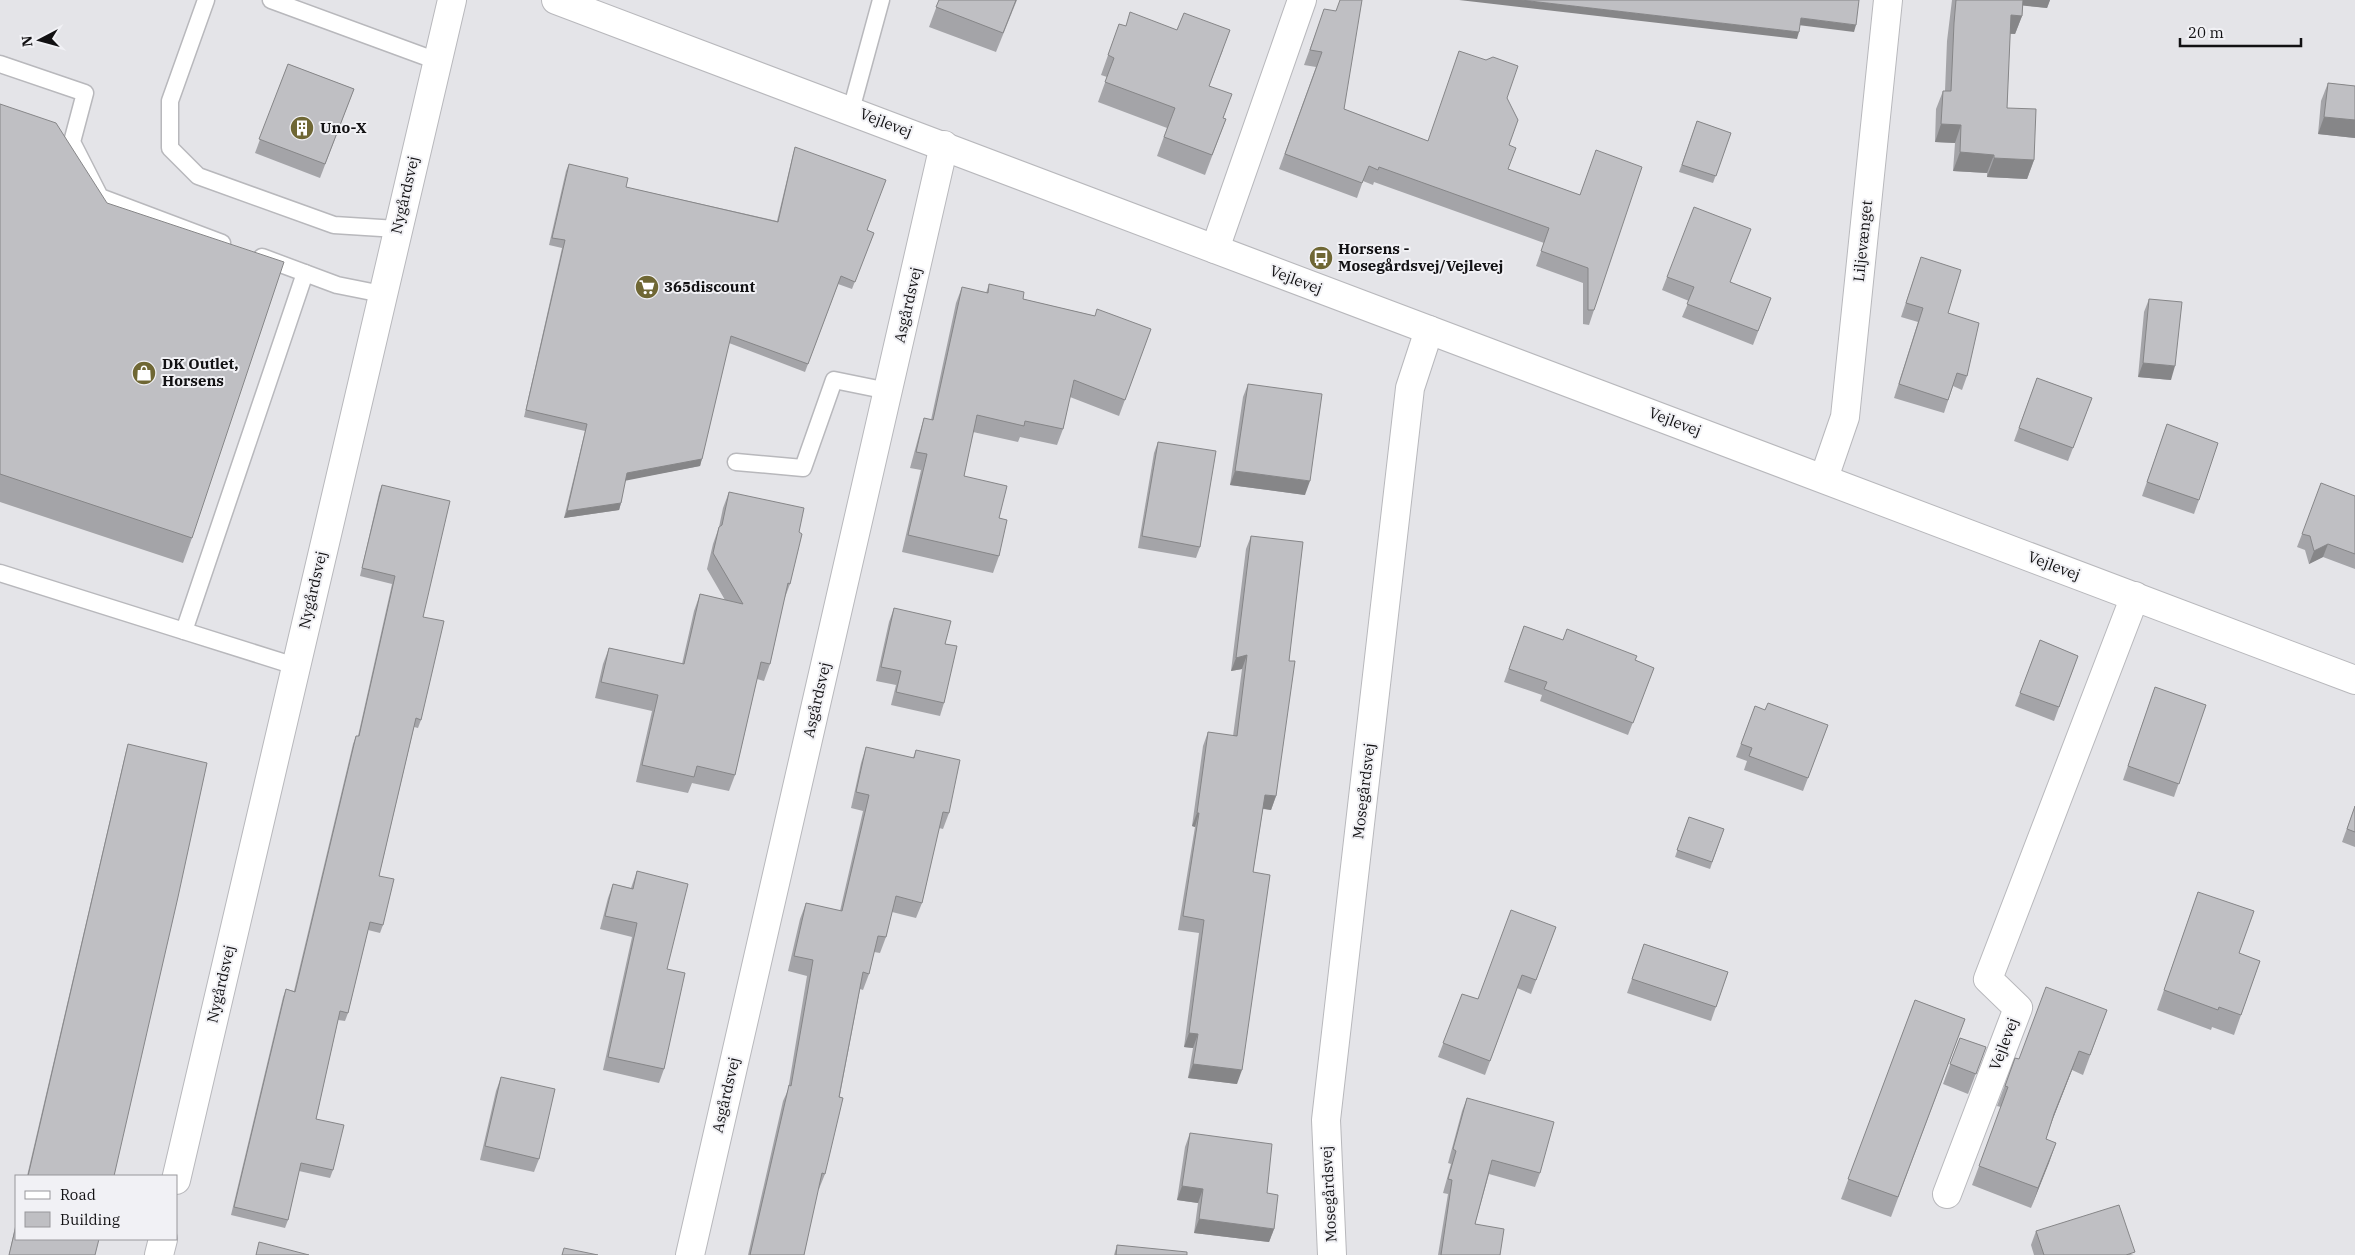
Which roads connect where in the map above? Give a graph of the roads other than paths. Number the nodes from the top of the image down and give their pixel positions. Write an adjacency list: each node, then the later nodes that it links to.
1 (206, 0): 12 (lane)
2 (271, 0): 8 (lane)
3 (452, 0): 8 (street, Nygårdsvej)
4 (556, 0): 10 (street, Vejlevej)
5 (880, 0): 10 (lane)
6 (1302, 0): 13 (street)
7 (1888, 0): 19 (street, Liljevænget)
8 (437, 62): 12 (street, Nygårdsvej)
9 (0, 64): 14 (lane)
10 (851, 110): 11 (street, Vejlevej)
11 (944, 145): 13 (street, Vejlevej); 17 (street, Asgårdsvej)
12 (397, 229): 15 (street, Nygårdsvej)
13 (1216, 249): 16 (street, Vejlevej)
14 (305, 273): 15 (lane); 22 (lane)
15 (382, 294): 23 (street, Nygårdsvej)
16 (1429, 330): 19 (street, Vejlevej); 30 (street, Mosegårdsvej)
17 (888, 391): 18 (lane); 29 (street, Asgårdsvej)
18 (736, 462)
19 (1824, 478): 21 (street, Vejlevej)
20 (0, 573): 22 (lane)
21 (2135, 596): 24 (street, Vejlevej); 26 (street, Vejlevej)
22 (184, 630): 23 (lane)
23 (295, 666): 25 (street, Nygårdsvej)
24 (2355, 680)
25 (177, 1175)
26 (1947, 1194)
27 (163, 1240): 28 (street)
28 (159, 1255)
29 (690, 1255)
30 (1332, 1255)

